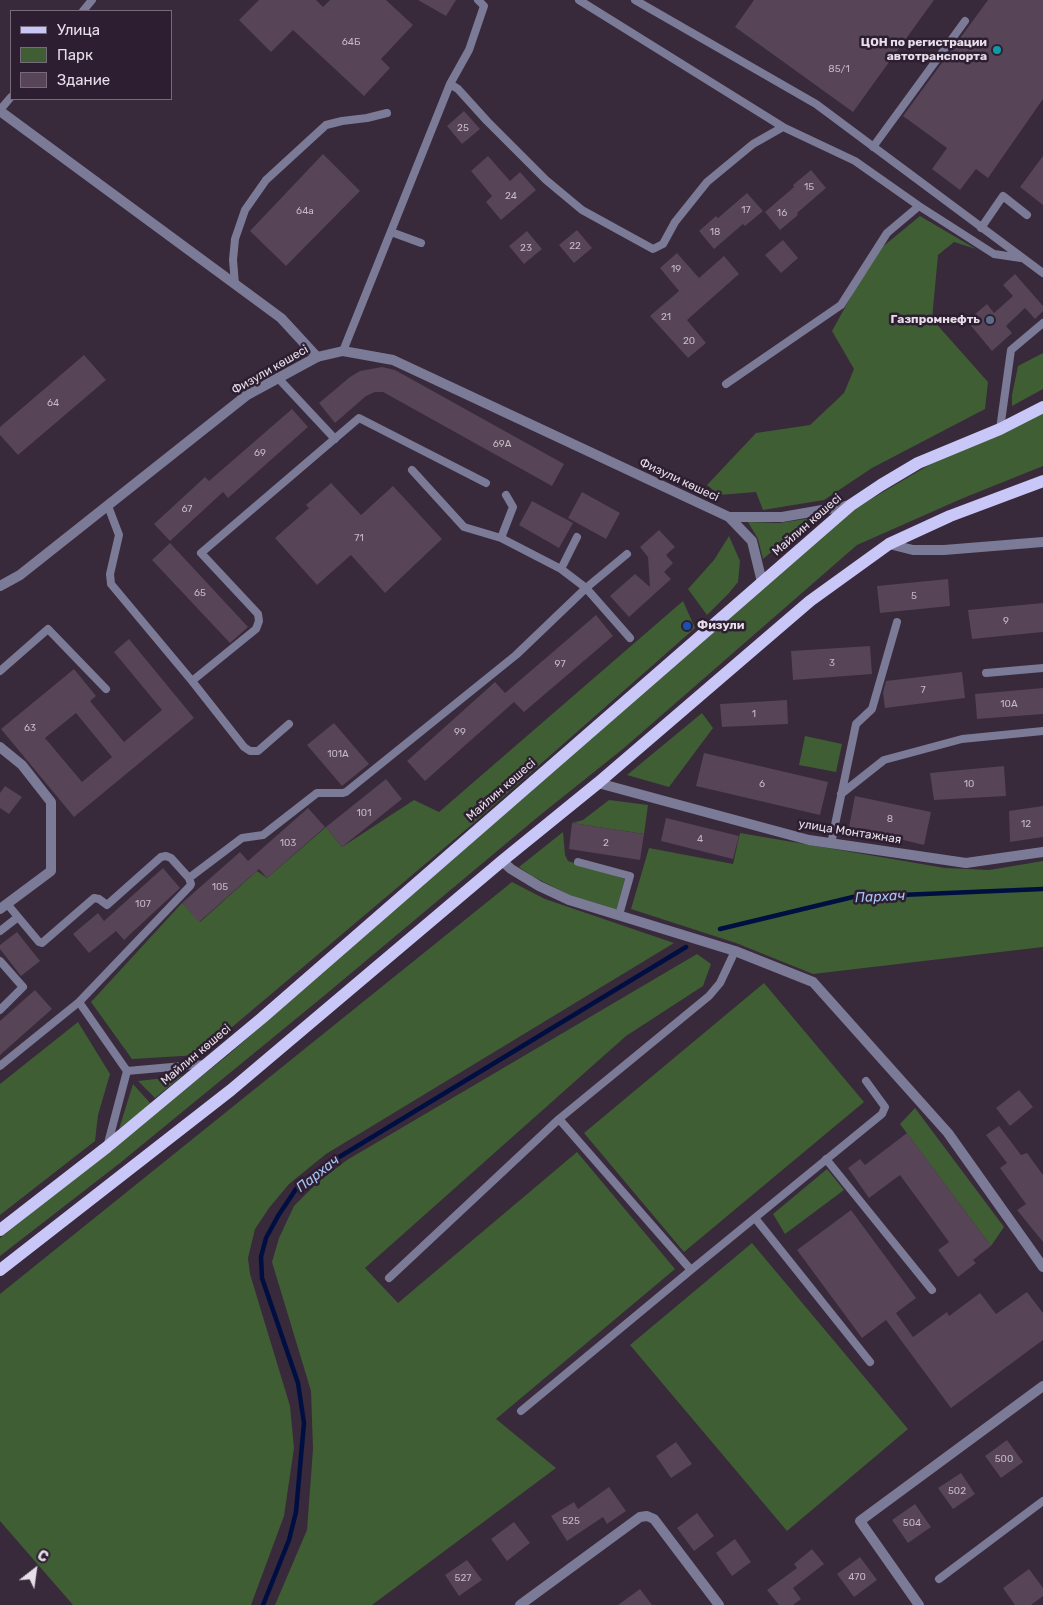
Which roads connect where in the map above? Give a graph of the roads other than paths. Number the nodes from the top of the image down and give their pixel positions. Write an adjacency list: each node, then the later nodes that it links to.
1 (92, 0): 5 (lane)
2 (478, 0): 7 (lane)
3 (579, 0): 11 (lane)
4 (635, 0): 12 (lane)
5 (84, 10)
6 (965, 21): 12 (lane)
7 (450, 84): 11 (lane); 16 (lane)
8 (10, 98): 9 (lane)
9 (0, 111): 20 (street)
10 (387, 113): 20 (lane)
11 (784, 127): 13 (lane)
12 (873, 147): 15 (lane)
13 (919, 206): 18 (lane); 25 (lane)
14 (1027, 215): 15 (lane)
15 (982, 228): 18 (lane)
16 (391, 232): 17 (lane); 22 (lane)
17 (421, 242)
18 (1021, 258): 19 (lane)
19 (1043, 273)
20 (235, 284): 23 (street)
21 (1043, 323): 27 (lane)
22 (343, 351): 23 (street, Физули көшесі); 35 (street, Физули көшесі)
23 (316, 356): 24 (street, Физули көшесі)
24 (278, 378): 28 (lane); 34 (street, Физули көшесі)
25 (726, 384)
26 (1043, 407): 27 (main road, Майлин көшесі)
27 (1000, 429): 33 (main road, Майлин көшесі)
28 (335, 439): 31 (lane); 50 (lane)
29 (412, 470): 37 (lane)
30 (1043, 481): 39 (main road)
31 (486, 483)
32 (506, 495): 37 (lane)
33 (851, 505): 35 (street); 42 (main road, Майлин көшесі)
34 (108, 506): 43 (street, Физули көшесі); 50 (lane)
35 (729, 517): 42 (street)
36 (577, 537): 41 (lane)
37 (501, 538): 41 (lane)
38 (1043, 542): 39 (street)
39 (889, 544): 55 (main road)
40 (627, 554): 44 (lane)
41 (561, 569): 44 (lane)
42 (762, 582): 70 (main road, Майлин көшесі)
43 (0, 586)
44 (586, 588): 46 (lane); 61 (lane)
45 (897, 622): 56 (lane)
46 (630, 638)
47 (1043, 668): 49 (lane)
48 (0, 671): 51 (lane)
49 (986, 673)
50 (192, 681): 52 (lane)
51 (106, 688)
52 (289, 724)
53 (1043, 731): 56 (lane)
54 (0, 748): 62 (street)
55 (598, 784): 57 (street, улица Монтажная); 59 (main road)
56 (841, 794): 57 (lane)
57 (831, 844): 58 (street, улица Монтажная)
58 (1043, 852)
59 (502, 861): 63 (street); 80 (main road)
60 (578, 862): 63 (lane)
61 (189, 878): 64 (lane); 68 (lane)
62 (4, 907): 64 (lane)
63 (619, 915): 66 (street)
64 (18, 917): 65 (lane)
65 (0, 931)
66 (735, 951): 74 (lane); 79 (street)
67 (0, 961): 69 (lane)
68 (79, 1002): 71 (lane); 72 (lane)
69 (0, 1010)
70 (208, 1064): 72 (lane); 75 (main road, Майлин көшесі)
71 (0, 1066)
72 (128, 1071): 75 (lane)
73 (866, 1081): 76 (lane)
74 (559, 1119): 81 (lane); 82 (lane)
75 (107, 1147): 78 (main road, Майлин көшесі)
76 (826, 1159): 77 (lane); 83 (lane)
77 (755, 1218): 81 (lane); 84 (lane)
78 (0, 1230)
79 (1043, 1266)
80 (0, 1270)
81 (691, 1270): 86 (lane)
82 (389, 1278)
83 (932, 1290)
84 (870, 1362)
85 (1043, 1386): 91 (street)
86 (521, 1411)
87 (1043, 1501): 88 (lane)
88 (939, 1579)
89 (520, 1605): 90 (street)
90 (719, 1605)
91 (919, 1605)

